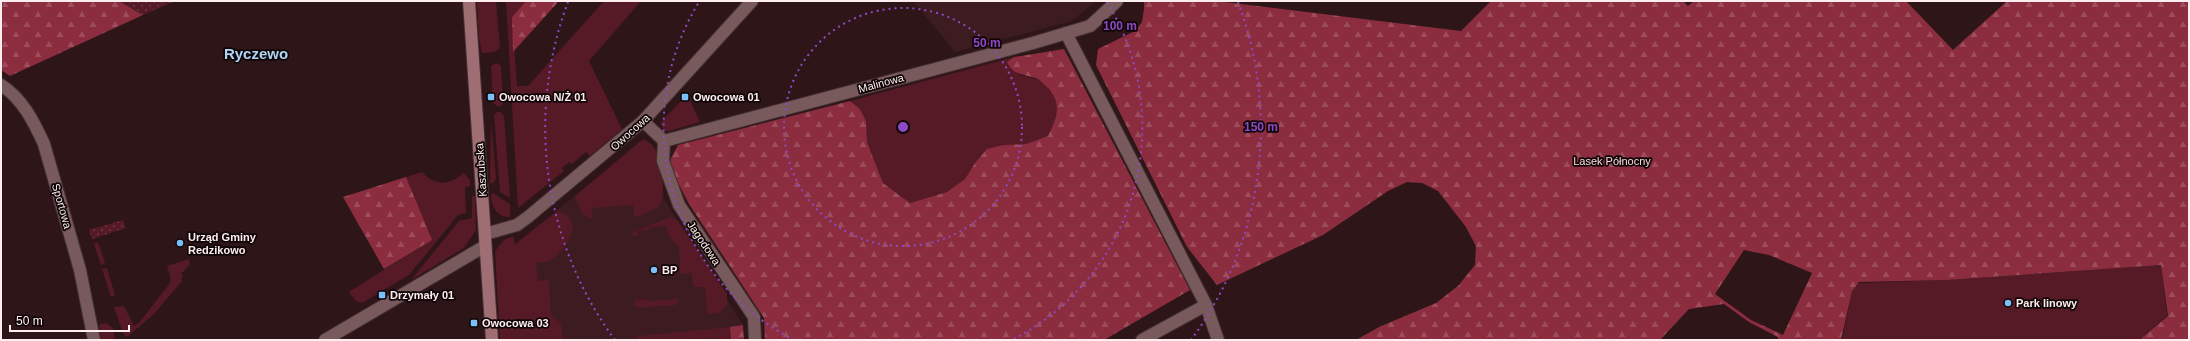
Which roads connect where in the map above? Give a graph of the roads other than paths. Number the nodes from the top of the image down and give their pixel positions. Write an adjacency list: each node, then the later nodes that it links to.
1 (469, 1): 8 (main road, Kaszubska)
2 (752, 1): 6 (street, Owocowa)
3 (1117, 1): 4 (street, Malinowa)
4 (1066, 33): 7 (street, Malinowa); 9 (street)
5 (1, 85): 10 (street, Sportowa)
6 (644, 121): 7 (street); 8 (street, Owocowa)
7 (664, 141): 13 (street, Jagodowa)
8 (485, 240): 11 (street, Owocowa); 12 (main road, Kaszubska)
9 (1206, 305): 14 (street); 15 (street)
10 (94, 340)
11 (325, 340)
12 (492, 340)
13 (755, 340)
14 (1142, 340)
15 (1218, 340)

